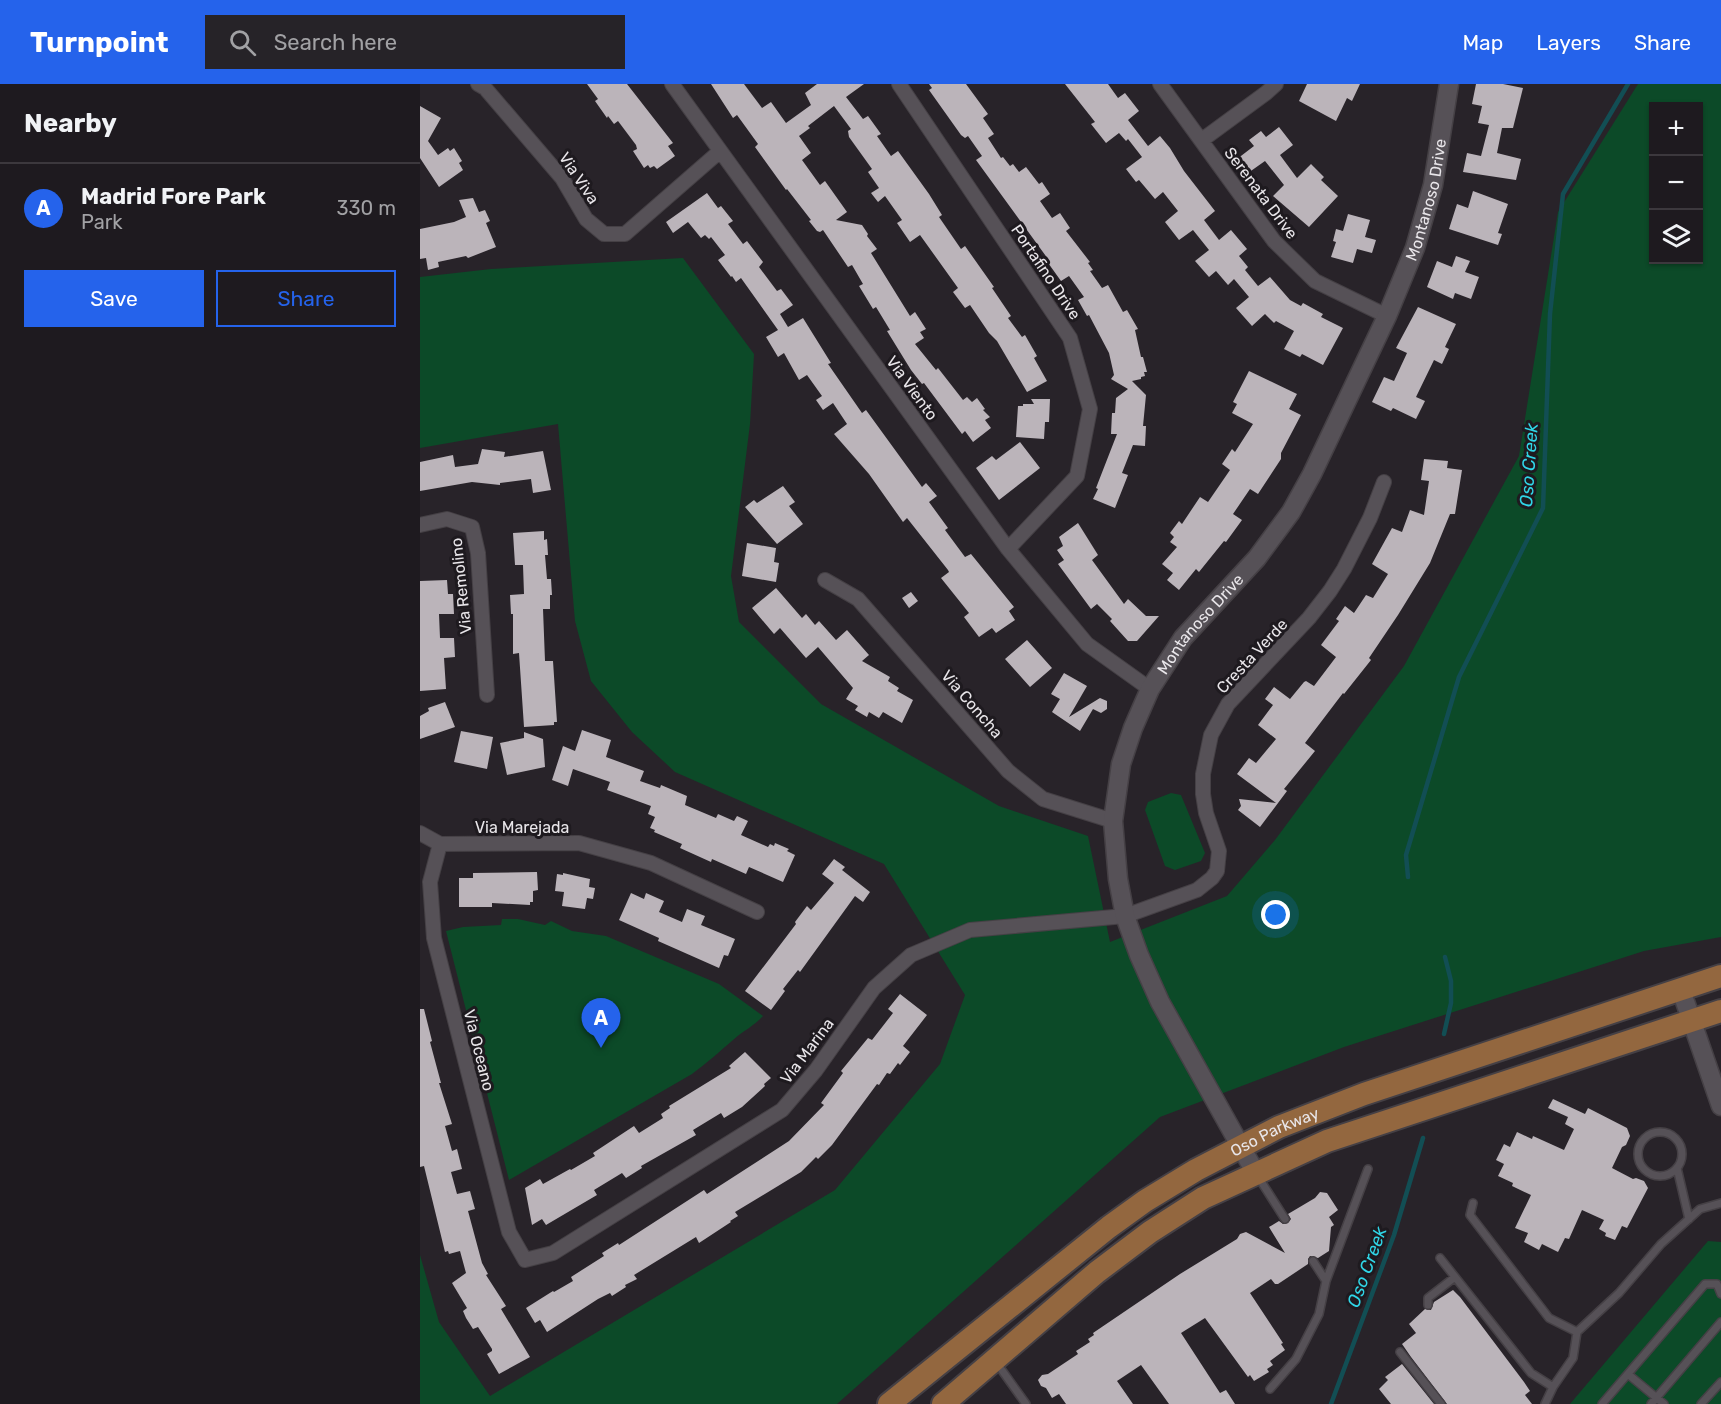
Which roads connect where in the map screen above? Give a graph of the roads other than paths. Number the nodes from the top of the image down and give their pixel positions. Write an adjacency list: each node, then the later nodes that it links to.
1 (478, 84): 8 (street, Via Viva)
2 (672, 84): 8 (street, Via Viento)
3 (899, 84): 12 (street, Portafino Drive)
4 (1160, 84): 7 (street, Serenata Drive)
5 (1276, 84): 7 (street)
6 (1449, 84): 9 (street, Montanoso Drive)
7 (1202, 140): 9 (street, Serenata Drive)
8 (719, 152): 12 (street, Via Viento)
9 (1387, 316): 14 (street, Montanoso Drive)
10 (1384, 482): 20 (street, Cresta Verde)
11 (420, 525): 15 (street, Via Remolino)
12 (1008, 549): 14 (street, Via Viento)
13 (825, 580): 16 (street, Via Concha)
14 (1150, 689): 16 (street, Montanoso Drive)
15 (487, 695)
16 (1113, 821): 20 (street, Montanoso Drive)
17 (420, 833): 18 (street, Via Marejada)
18 (440, 844): 19 (street, Via Marejada); 35 (street, Via Oceano)
19 (757, 912)
20 (1125, 916): 26 (street, Montanoso Drive); 35 (street, Via Marina)
21 (1721, 976): 22 (main road, Oso Parkway)
22 (1681, 990): 24 (street); 26 (main road, Oso Parkway)
23 (1721, 1011): 24 (main road, Oso Parkway)
24 (1692, 1021): 25 (street); 29 (main road, Oso Parkway)
25 (1721, 1106)
26 (1242, 1145): 29 (street, Montanoso Drive); 50 (main road, Oso Parkway)
27 (1677, 1168): 27 (lane); 33 (lane)
28 (1368, 1169): 38 (lane)
29 (1256, 1172): 32 (lane); 44 (main road, Oso Parkway)
30 (1473, 1203): 42 (lane)
31 (1721, 1203): 33 (lane)
32 (1285, 1219)
33 (1689, 1219): 42 (lane)
34 (1440, 1258): 37 (lane)
35 (525, 1260)
36 (1313, 1262): 38 (lane)
37 (1455, 1277): 40 (lane); 47 (lane)
38 (1326, 1281): 48 (lane)
39 (1721, 1294): 45 (lane)
40 (1428, 1305)
41 (1721, 1322): 49 (lane)
42 (1578, 1332): 47 (lane)
43 (1400, 1352): 53 (lane)
44 (994, 1360): 51 (main road, Oso Parkway); 52 (lane)
45 (1629, 1375): 49 (lane); 55 (lane)
46 (1721, 1382): 58 (lane)
47 (1553, 1388): 54 (lane)
48 (1270, 1389)
49 (1656, 1398): 56 (lane); 57 (lane)
50 (889, 1404)
51 (943, 1404)
52 (1026, 1404)
53 (1441, 1404)
54 (1545, 1404)
55 (1602, 1404)
56 (1651, 1404)
57 (1664, 1404)
58 (1701, 1404)

